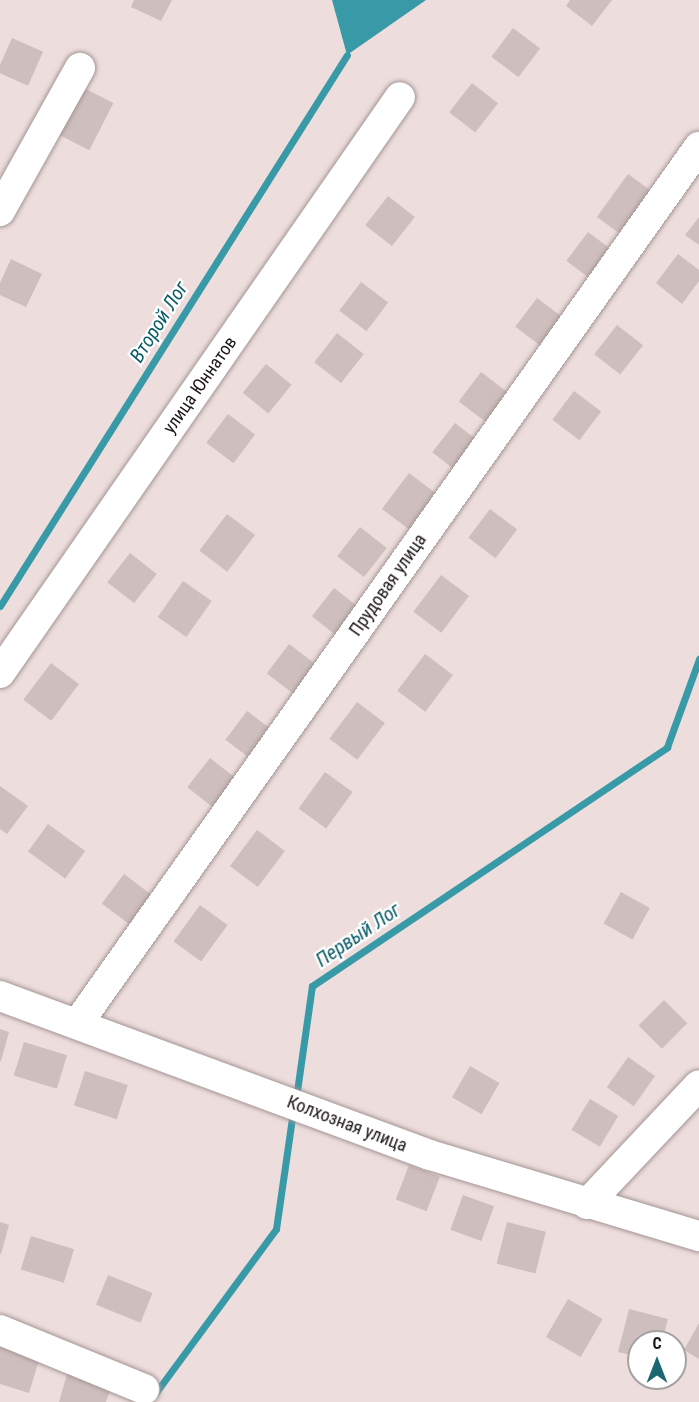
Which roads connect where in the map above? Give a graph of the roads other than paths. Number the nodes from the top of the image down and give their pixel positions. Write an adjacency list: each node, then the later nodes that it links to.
1 (80, 68): 4 (street)
2 (400, 97): 5 (street, улица Юннатов)
3 (699, 147): 7 (street, Прудовая улица)
4 (0, 211)
5 (0, 673)
6 (0, 996): 7 (street, Колхозная улица)
7 (78, 1023): 9 (street, Колхозная улица)
8 (699, 1085): 9 (street)
9 (587, 1204): 10 (street, Колхозная улица)
10 (699, 1236)
11 (0, 1330): 12 (street)
12 (144, 1389)

